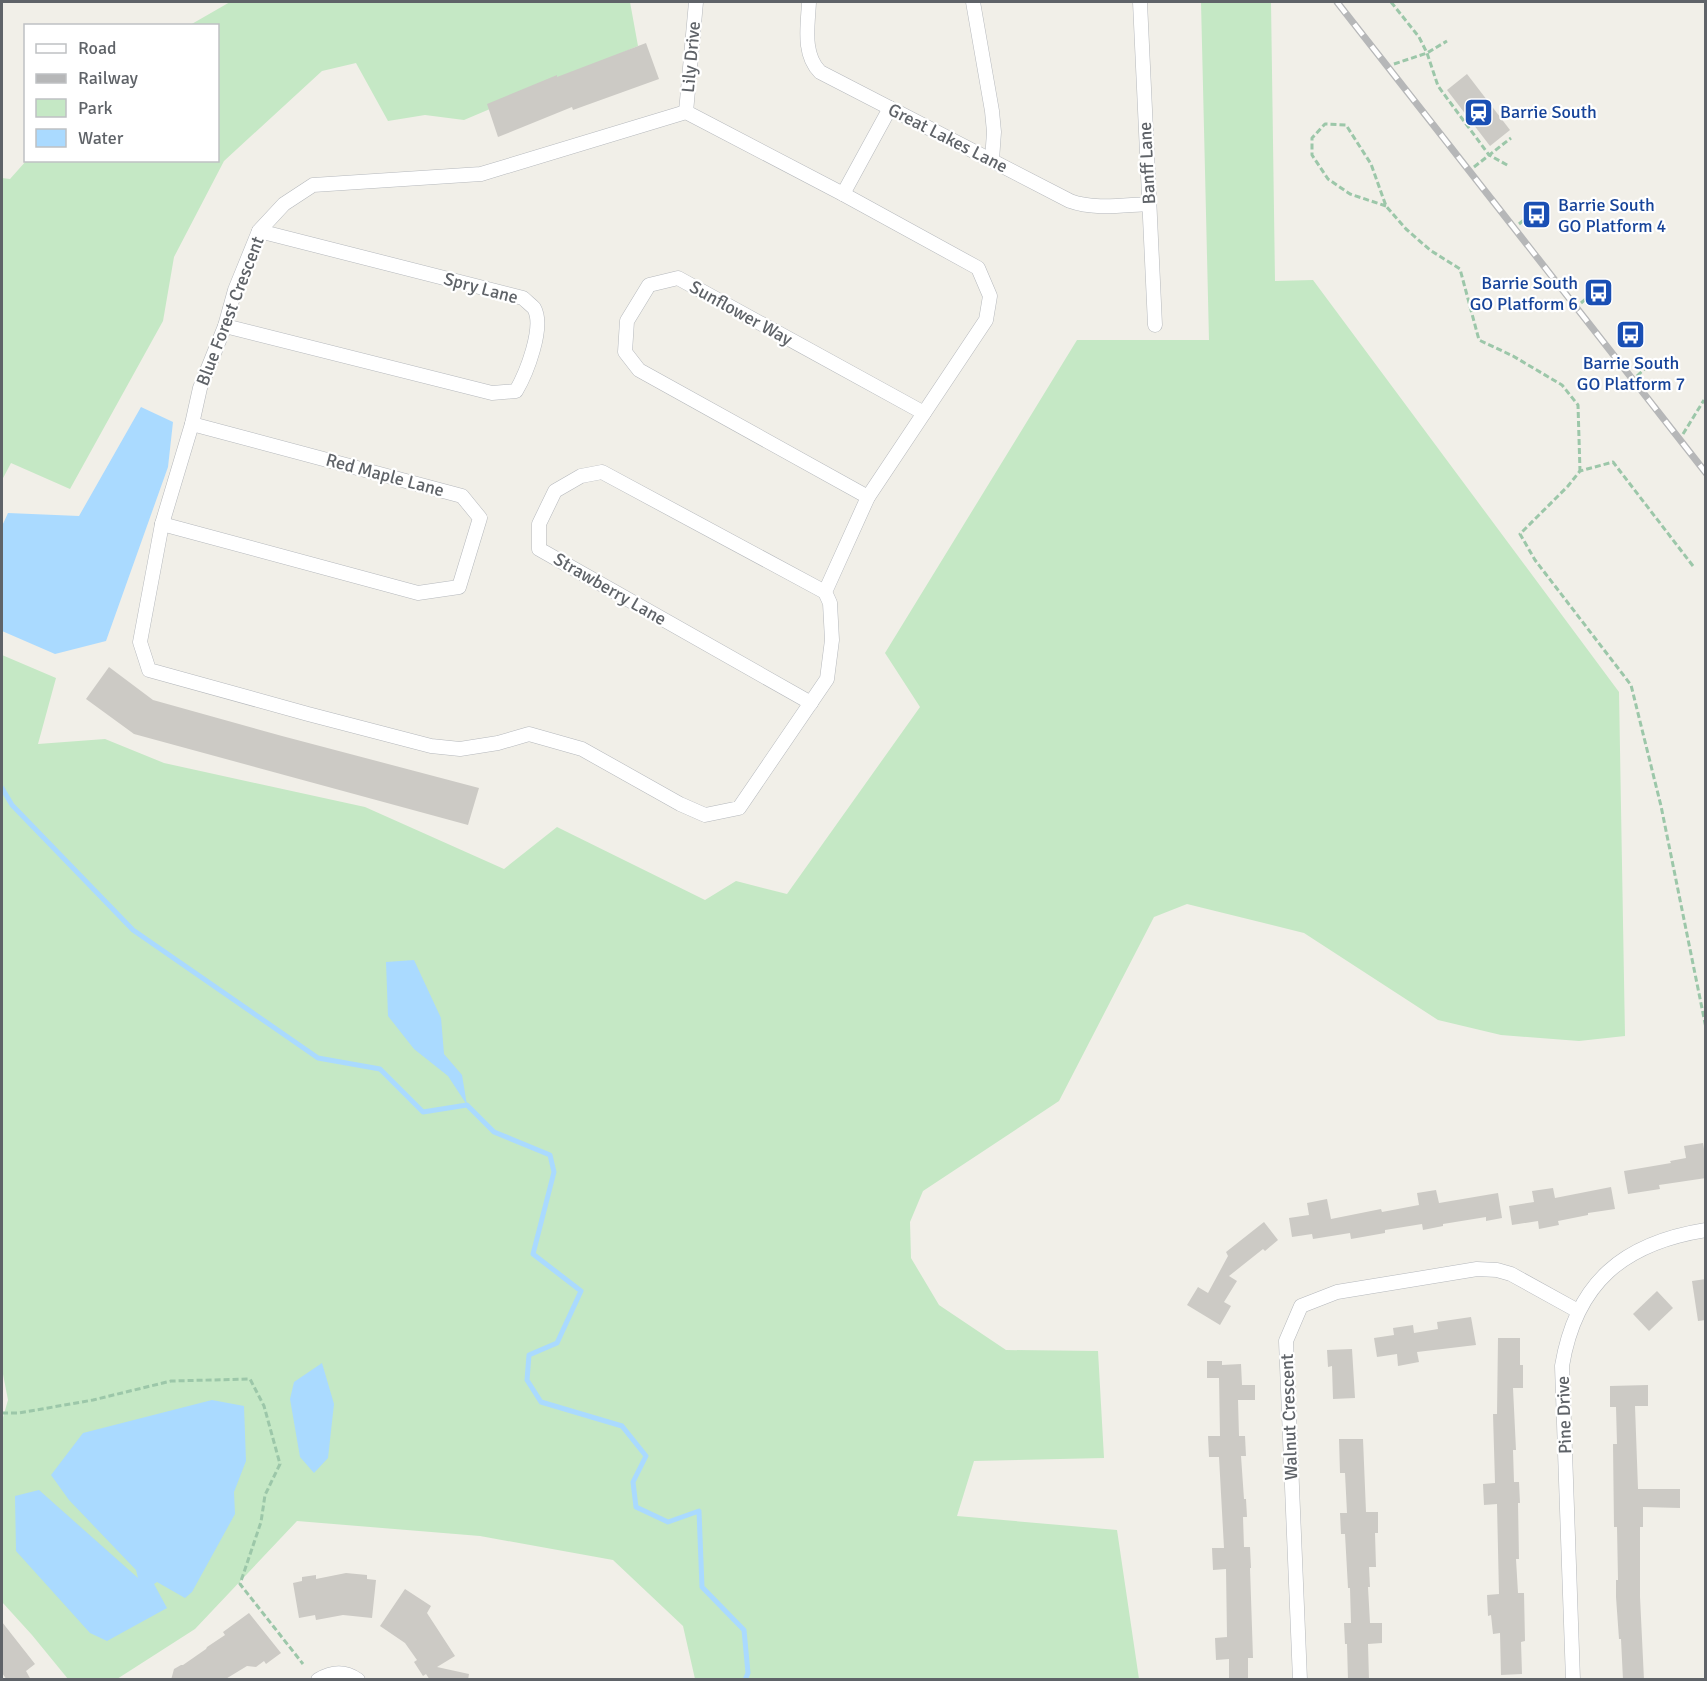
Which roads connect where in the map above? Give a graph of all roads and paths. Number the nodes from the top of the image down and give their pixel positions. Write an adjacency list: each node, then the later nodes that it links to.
1 (696, 2): 10 (street, Lily Drive)
2 (809, 2): 9 (street, Great Lakes Lane)
3 (974, 2): 13 (street)
4 (1140, 2): 17 (street, Banff Lane)
5 (1391, 2): 7 (path)
6 (1447, 41): 7 (path)
7 (1427, 52): 8 (path); 12 (path)
8 (1394, 64)
9 (890, 108): 13 (street, Great Lakes Lane); 16 (street)
10 (686, 112): 16 (street); 21 (street, Blue Forest Crescent)
11 (1511, 138): 12 (path)
12 (1489, 155): 14 (path); 15 (path)
13 (992, 160): 17 (street, Great Lakes Lane)
14 (1509, 166)
15 (1474, 167)
16 (843, 194): 29 (street)
17 (1149, 204): 24 (street, Banff Lane)
18 (1386, 206): 18 (path); 32 (path)
19 (1536, 210): 20 (path)
20 (1519, 224)
21 (259, 231): 25 (street, Blue Forest Crescent); 25 (street, Spry Lane)
22 (1596, 290): 23 (path)
23 (1581, 303)
24 (1155, 325)
25 (225, 326): 30 (street, Blue Forest Crescent)
26 (1653, 361): 27 (path)
27 (1637, 376)
28 (1704, 400): 31 (path)
29 (924, 413): 33 (street); 33 (street, Sunflower Way)
30 (192, 424): 34 (street, Blue Forest Crescent); 34 (street, Red Maple Lane)
31 (1683, 434)
32 (1580, 471): 35 (path); 38 (path)
33 (868, 497): 36 (street)
34 (162, 524): 37 (street, Blue Forest Crescent)
35 (1693, 566)
36 (825, 592): 37 (street); 37 (street, Strawberry Lane)
37 (811, 703)
38 (1706, 1028)
39 (1706, 1230): 40 (street, Pine Drive)
40 (1578, 1311): 45 (street, Walnut Crescent); 46 (street, Pine Drive)
41 (2, 1413): 42 (path)
42 (303, 1665)
43 (318, 1680): 44 (street)
44 (358, 1680)
45 (1300, 1680)
46 (1574, 1680)

